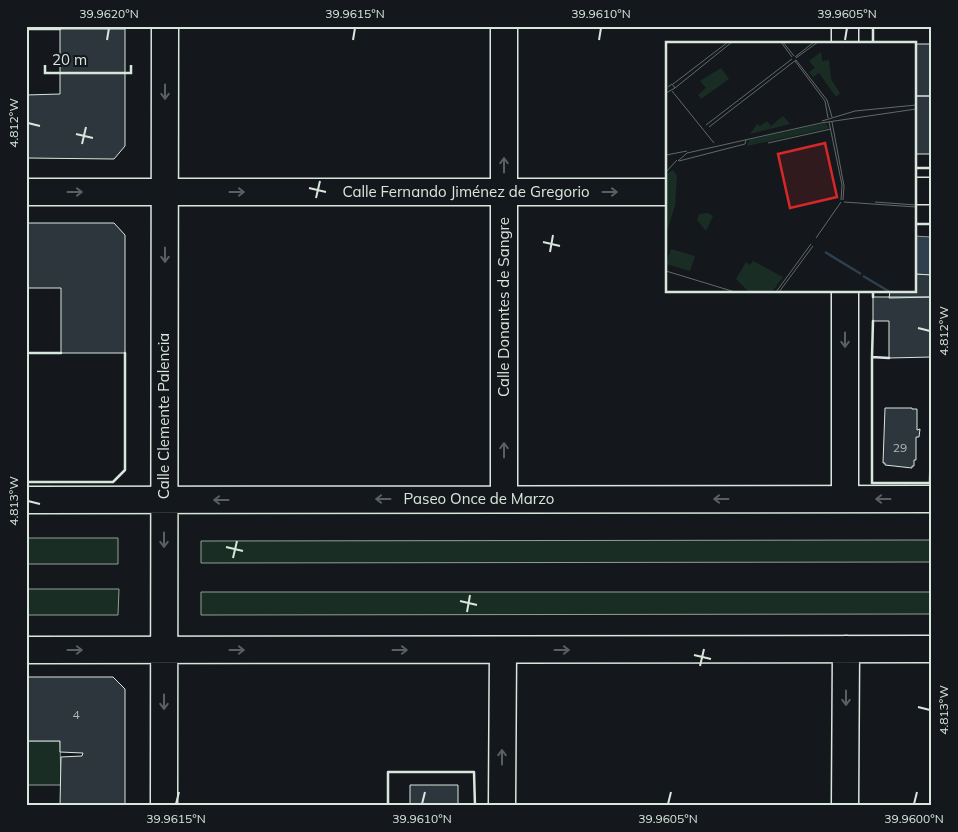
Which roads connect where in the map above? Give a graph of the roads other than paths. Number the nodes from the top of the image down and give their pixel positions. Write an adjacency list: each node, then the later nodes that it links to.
1 (165, 26): 6 (street, Calle Clemente Palencia, one-way to 6)
2 (504, 26): 7 (street, Calle Donantes de Sangre, one-way to 2)
3 (845, 26): 4 (street)
4 (845, 42)
5 (26, 192): 6 (street, Calle Fernando Jiménez de Gregorio, one-way to 6)
6 (165, 192): 7 (street, Calle Fernando Jiménez de Gregorio, one-way to 7); 16 (street, Calle Clemente Palencia, one-way to 16)
7 (504, 192): 8 (street, Calle Fernando Jiménez de Gregorio, one-way to 8); 12 (street, Calle Donantes de Sangre, one-way to 7)
8 (666, 192)
9 (916, 192): 10 (street)
10 (932, 192)
11 (845, 292): 13 (street, one-way to 13)
12 (504, 499): 13 (street, Paseo Once de Marzo, one-way to 12); 16 (street, Paseo Once de Marzo, one-way to 16)
13 (845, 499): 14 (street, Paseo Once de Marzo, one-way to 13)
14 (932, 499)
15 (26, 500): 16 (street, Paseo Once de Marzo)
16 (164, 500): 19 (street, Calle Clemente Palencia, one-way to 19)
17 (846, 649): 20 (street, one-way to 17); 21 (street); 24 (street, one-way to 24)
18 (26, 650): 19 (street, one-way to 19)
19 (164, 650): 20 (street, one-way to 20); 22 (street, Calle Clemente Palencia, one-way to 22)
20 (503, 650): 23 (street, one-way to 20)
21 (932, 650)
22 (164, 806)
23 (502, 806)
24 (846, 806)

